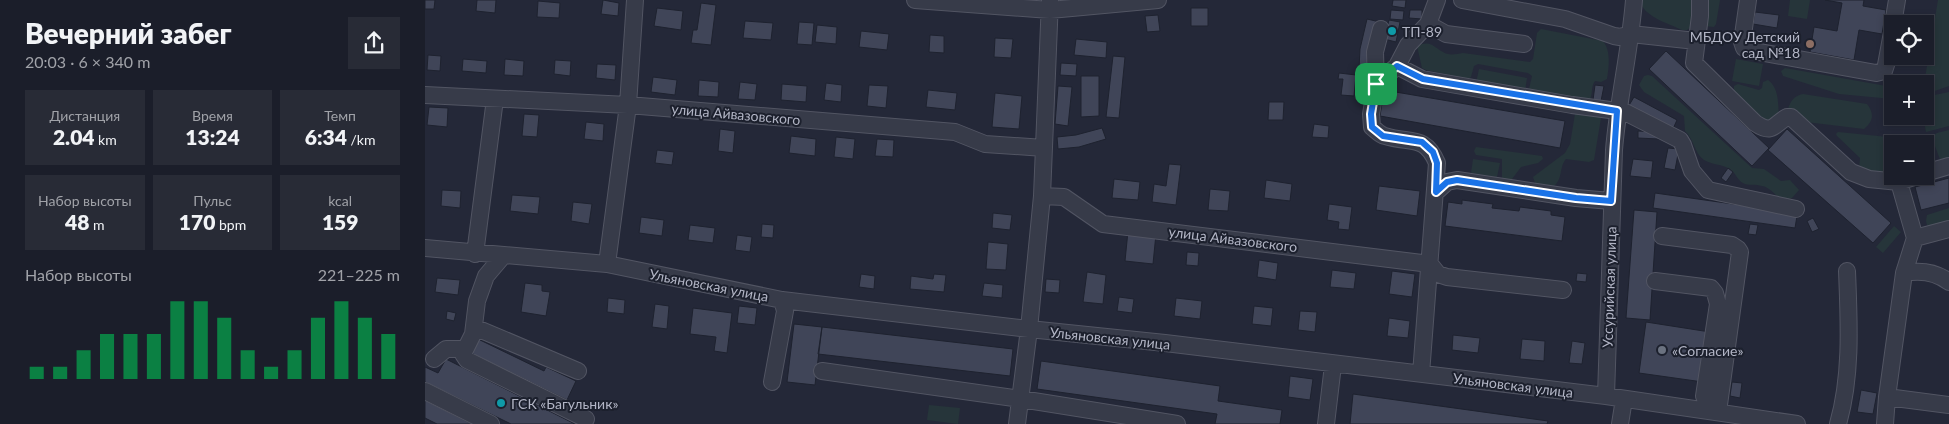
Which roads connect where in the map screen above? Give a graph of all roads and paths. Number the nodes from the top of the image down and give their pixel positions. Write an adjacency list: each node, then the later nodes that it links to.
1 (635, 0): 22 (street)
2 (915, 0): 10 (street)
3 (1158, 0): 10 (street)
4 (1437, 0): 12 (street)
5 (1462, 0): 14 (street)
6 (1634, 0): 14 (street, Уссурийская улица)
7 (1700, 0): 15 (street)
8 (1748, 0): 17 (street)
9 (1897, 0): 11 (street)
10 (1050, 5): 24 (street)
11 (1895, 15)
12 (1428, 24): 16 (street); 18 (street)
13 (1381, 29): 19 (street)
14 (1631, 34): 15 (street); 23 (street, Уссурийская улица)
15 (1696, 41): 27 (street)
16 (1525, 44)
17 (1886, 65)
18 (1397, 66): 19 (street); 23 (street)
19 (1376, 84): 29 (street)
20 (425, 95): 21 (street, улица Айвазовского)
21 (495, 99): 22 (street, улица Айвазовского); 37 (street)
22 (628, 105): 24 (street, улица Айвазовского); 39 (street)
23 (1617, 111): 31 (street, Уссурийская улица); 32 (street)
24 (1044, 148): 30 (street)
25 (1949, 166): 26 (street)
26 (1934, 170)
27 (1884, 180)
28 (1900, 185): 35 (street)
29 (1436, 192): 31 (street); 40 (street)
30 (1043, 196): 40 (street, улица Айвазовского); 48 (street)
31 (1611, 201): 57 (street, Уссурийская улица)
32 (1796, 209)
33 (1949, 229): 35 (street)
34 (1662, 236): 62 (street)
35 (1915, 238): 42 (street)
36 (425, 248): 37 (street, Ульяновская улица)
37 (475, 254): 38 (street, Ульяновская улица)
38 (503, 256): 39 (street, Ульяновская улица); 47 (street)
39 (607, 264): 46 (street, Ульяновская улица)
40 (1430, 264): 45 (street); 54 (street)
41 (1847, 271): 71 (street)
42 (1904, 273): 44 (street); 58 (street)
43 (1655, 281): 62 (street)
44 (1949, 282)
45 (1563, 290)
46 (782, 300): 48 (street, Ульяновская улица); 55 (street)
47 (474, 327): 49 (street); 53 (street)
48 (1029, 329): 51 (street, Ульяновская улица); 60 (street)
49 (465, 349): 50 (street); 63 (street)
50 (434, 359)
51 (1333, 364): 54 (street, Ульяновская улица); 68 (street)
52 (821, 371): 60 (street)
53 (578, 372)
54 (1421, 374): 57 (street, Ульяновская улица)
55 (772, 382)
56 (425, 391): 64 (street)
57 (1606, 396): 59 (street, Ульяновская улица)
58 (1887, 397): 61 (street); 72 (street)
59 (1623, 398): 62 (street, Ульяновская улица); 69 (street)
60 (1021, 399): 65 (street); 66 (street); 67 (street)
61 (1949, 405)
62 (1719, 412): 70 (street, Ульяновская улица)
63 (586, 419)
64 (491, 424)
65 (1017, 424)
66 (1031, 424)
67 (1177, 424)
68 (1326, 424)
69 (1620, 424)
70 (1797, 424)
71 (1838, 424)
72 (1885, 424)

